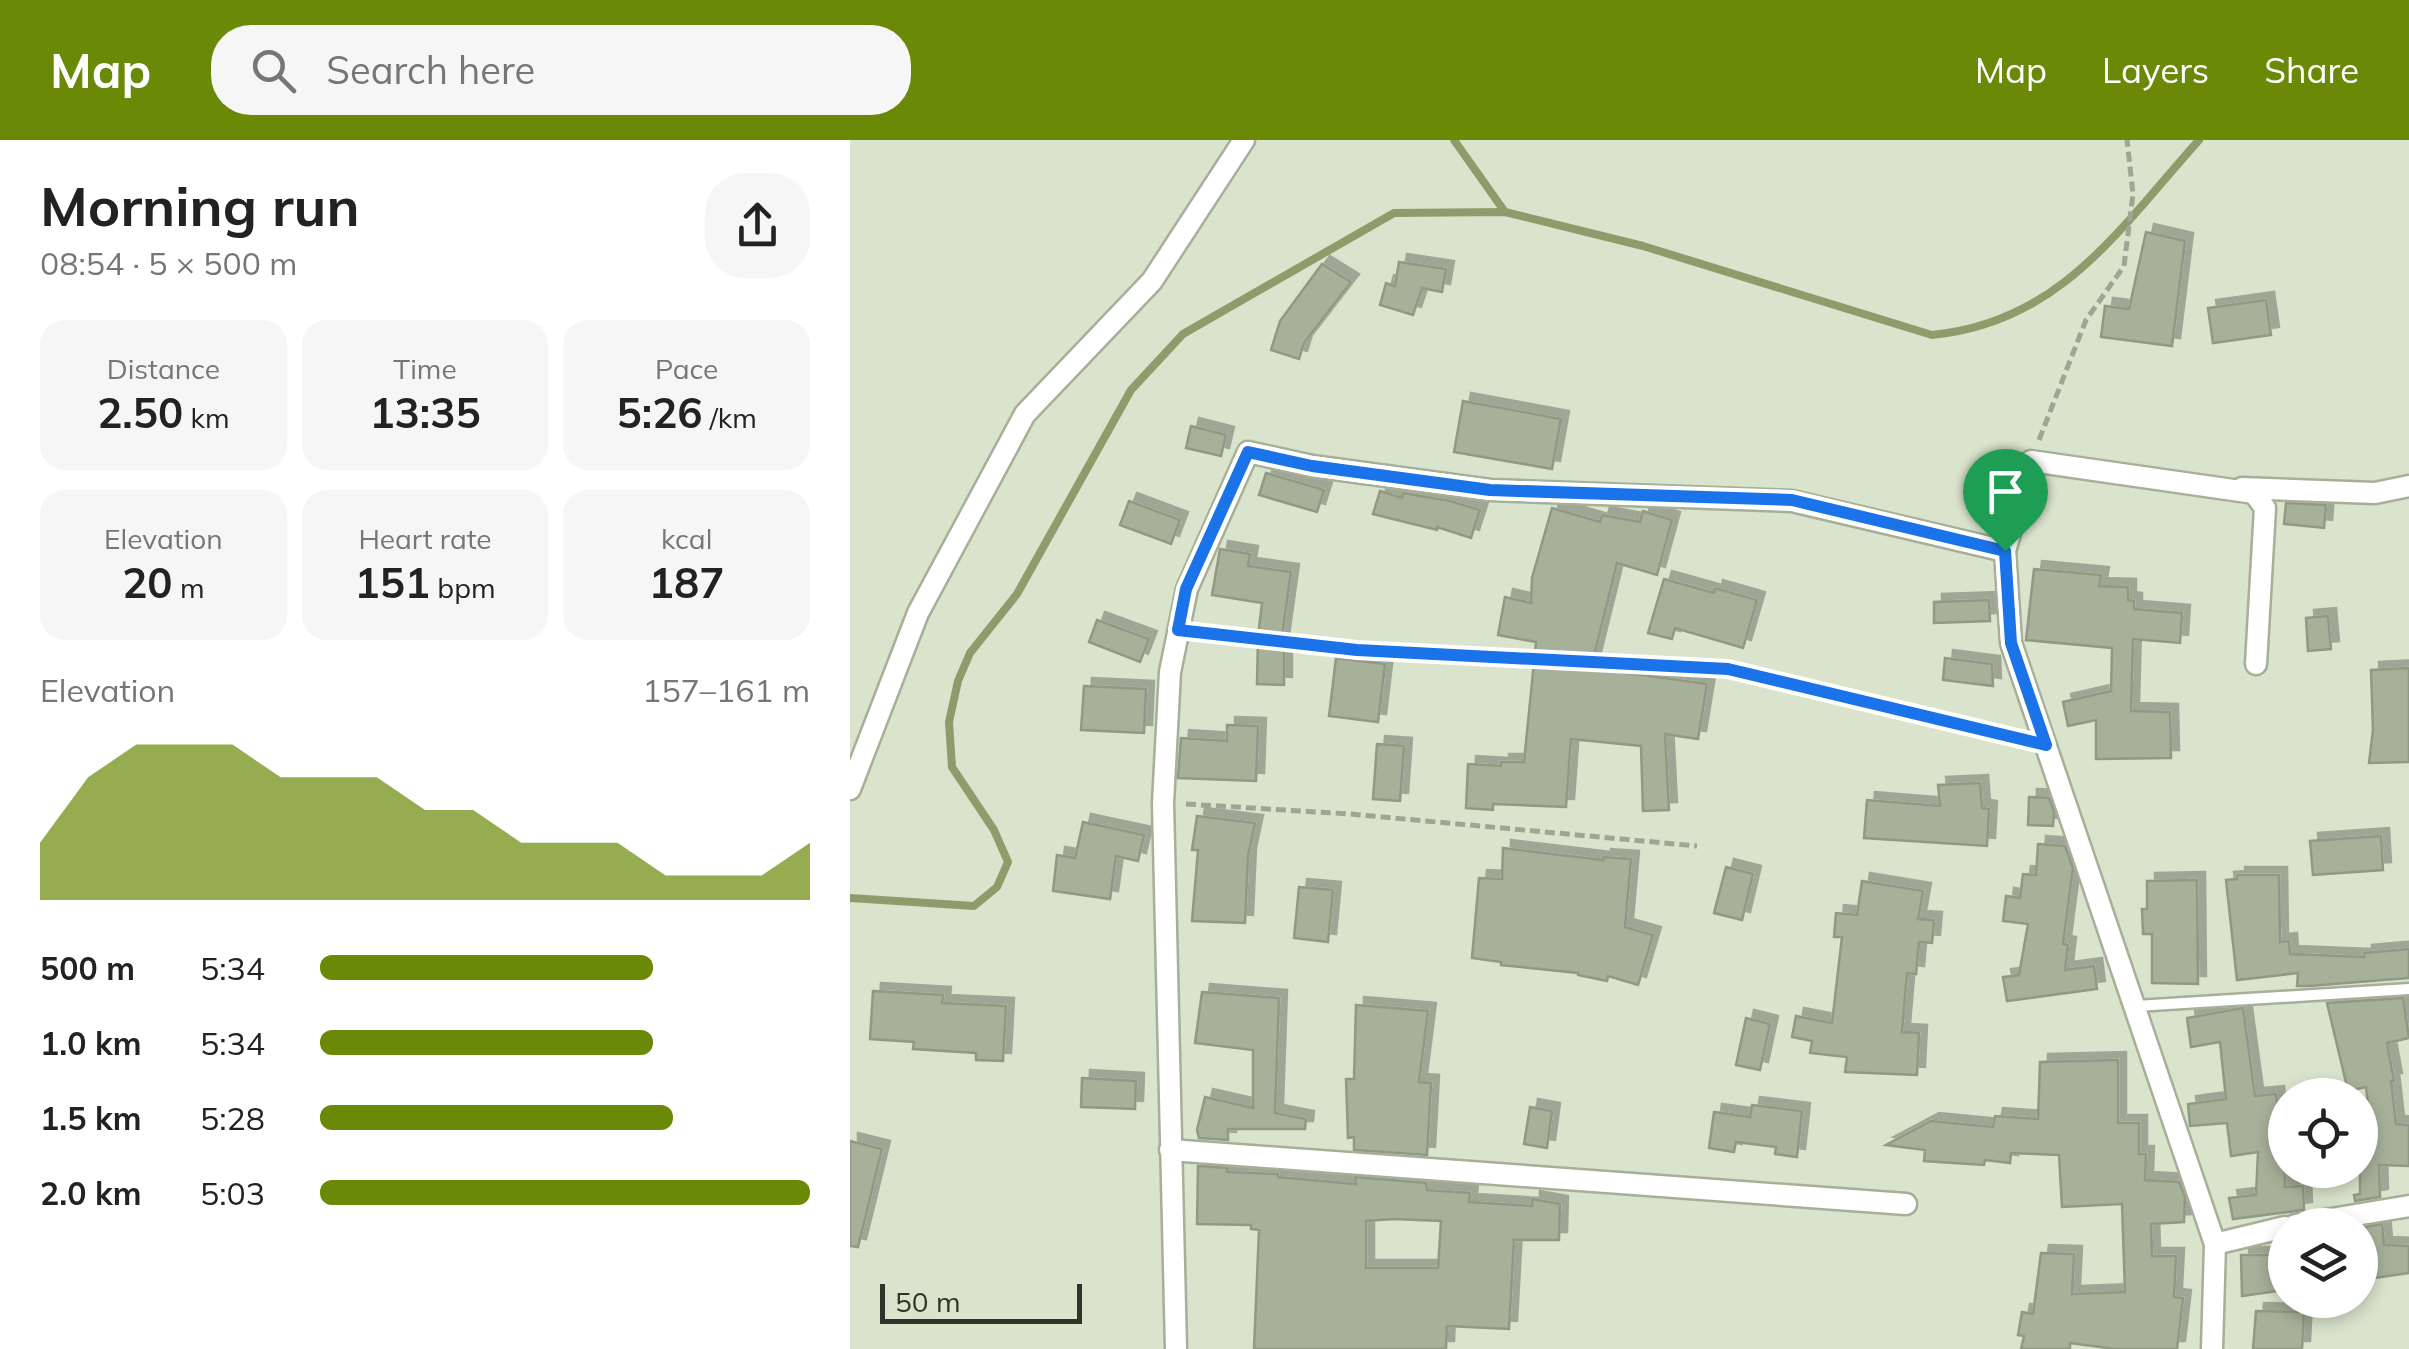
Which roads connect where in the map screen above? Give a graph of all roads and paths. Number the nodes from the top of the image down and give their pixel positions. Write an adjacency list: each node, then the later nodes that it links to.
1 (1244, 140): 10 (street)
2 (2128, 140): 3 (path)
3 (2031, 461): 5 (street); 6 (street)
4 (2409, 486): 5 (street)
5 (2217, 488): 8 (street)
6 (2005, 551): 7 (street); 9 (street)
7 (1178, 630): 9 (path); 11 (street)
8 (2256, 664)
9 (2046, 745): 14 (street)
10 (850, 790)
11 (1162, 803): 12 (path); 15 (street)
12 (1697, 846)
13 (2409, 989): 14 (lane)
14 (2136, 1006): 20 (street)
15 (1170, 1150): 16 (street); 21 (street)
16 (1906, 1204)
17 (2409, 1206): 18 (street)
18 (2378, 1211)
19 (2268, 1231): 20 (street)
20 (2215, 1244): 22 (street)
21 (1176, 1349)
22 (2212, 1349)

